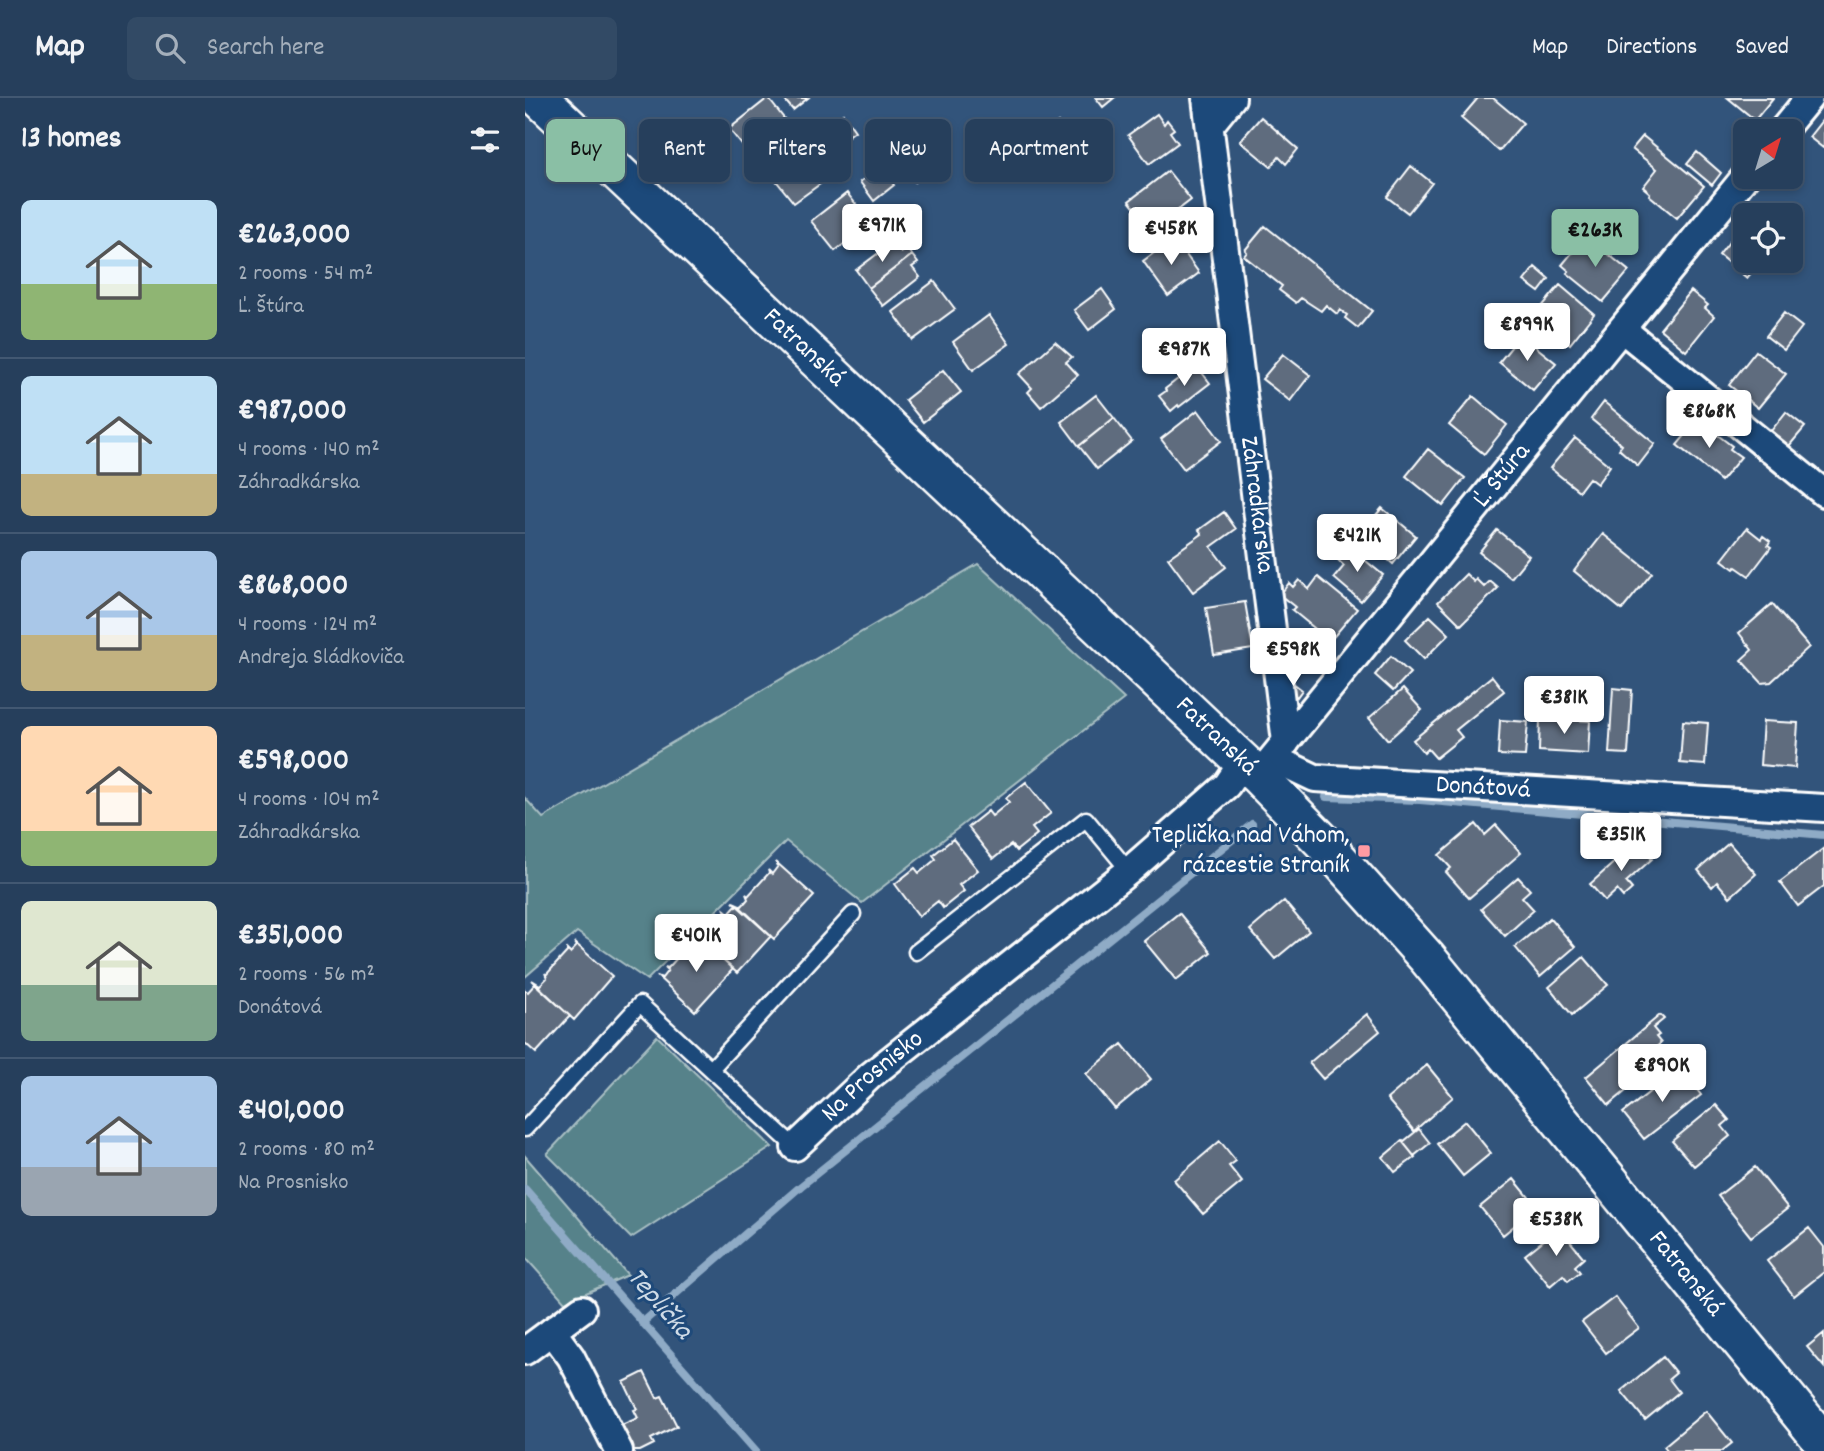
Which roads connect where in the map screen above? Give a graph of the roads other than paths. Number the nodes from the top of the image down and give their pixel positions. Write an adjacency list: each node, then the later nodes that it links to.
1 (539, 98): 10 (main road, Fatranská)
2 (1206, 98): 6 (street, Záhradkárska)
3 (1232, 98): 6 (street)
4 (1809, 98): 5 (street)
5 (1792, 119)
6 (1210, 125): 10 (street, Záhradkárska)
7 (1735, 189): 8 (street, Ľ. Štúra)
8 (1622, 329): 9 (street); 10 (street, Ľ. Štúra)
9 (1824, 493)
10 (1265, 760): 11 (street, Donátová); 12 (street, Na Prosnisko); 21 (main road, Fatranská)
11 (1824, 808)
12 (1129, 871): 14 (lane); 17 (street, Na Prosnisko)
13 (853, 914): 15 (lane)
14 (916, 952)
15 (711, 1069): 16 (lane, Na Prosnisko); 17 (lane, Na Prosnisko)
16 (525, 1129)
17 (795, 1147)
18 (582, 1309): 19 (street)
19 (552, 1331): 20 (street); 22 (street)
20 (525, 1351)
21 (1824, 1443)
22 (619, 1451)

